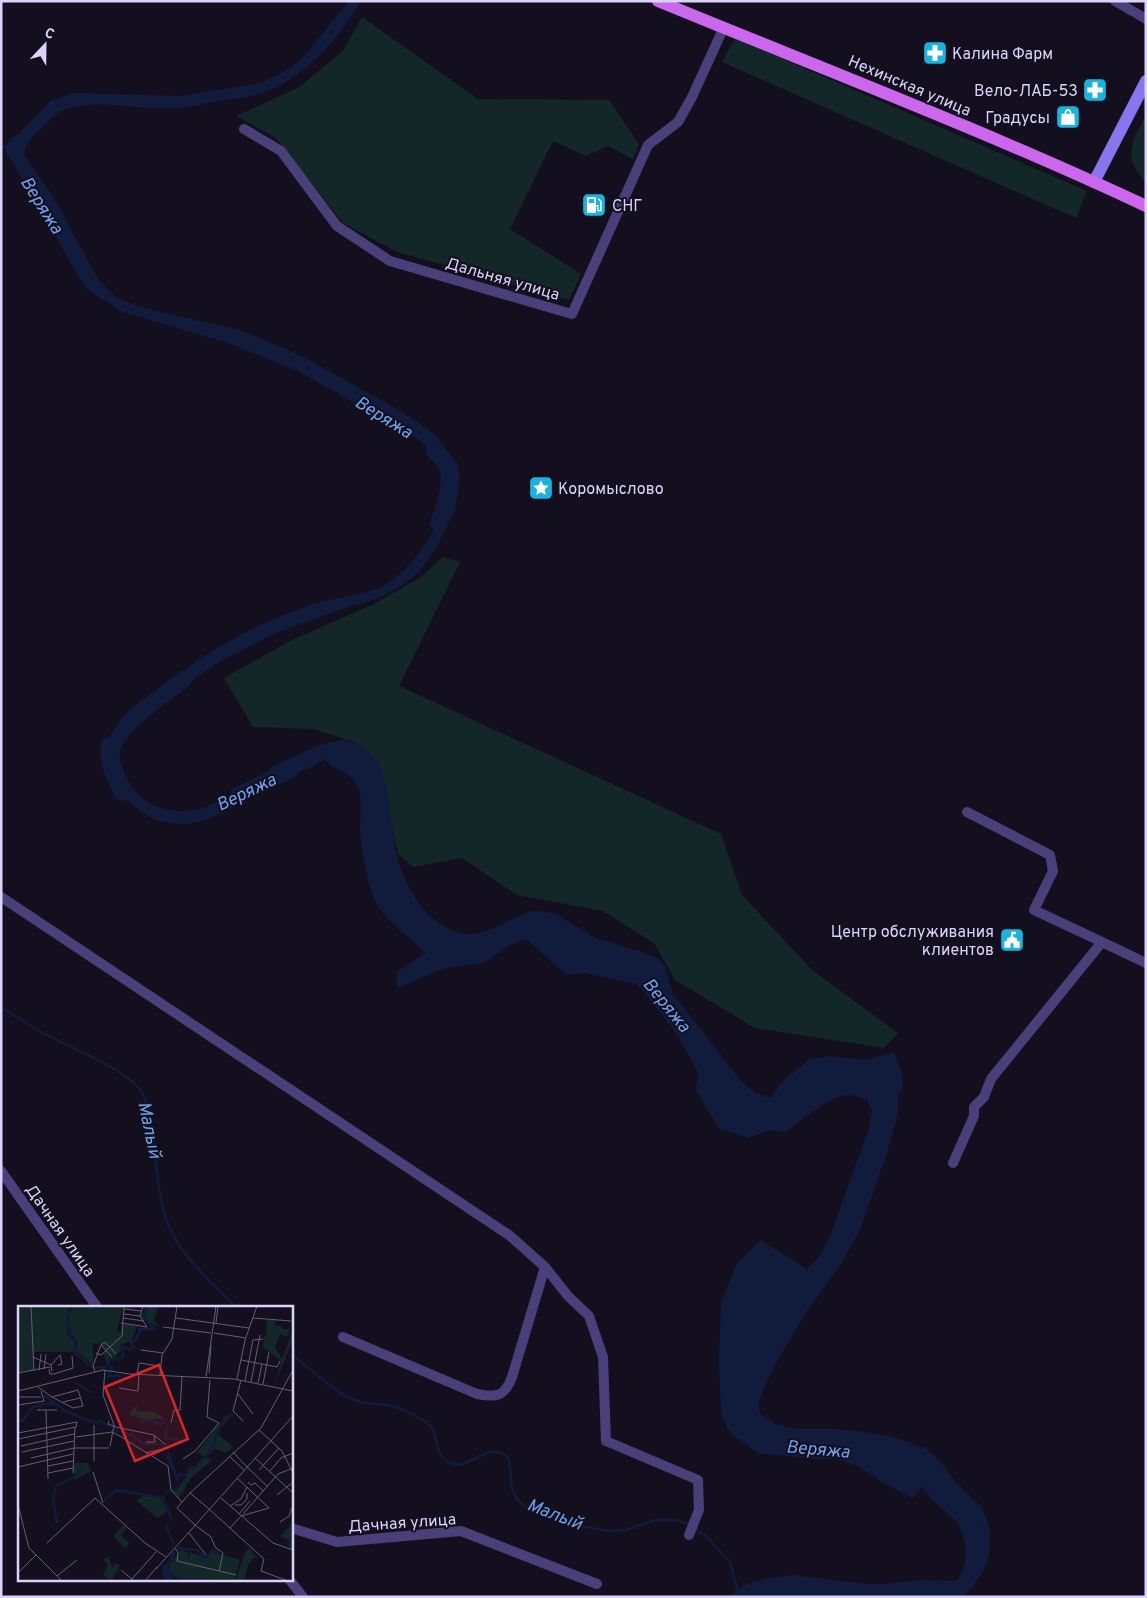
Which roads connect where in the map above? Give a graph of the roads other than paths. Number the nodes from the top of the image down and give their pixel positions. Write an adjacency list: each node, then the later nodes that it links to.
1 (658, 1): 3 (main road, Нехинская улица)
2 (1115, 1): 4 (street)
3 (674, 4): 5 (main road, Нехинская улица)
4 (1146, 18)
5 (724, 27): 7 (street, Дальняя улица); 8 (main road, Нехинская улица)
6 (1146, 81): 8 (main road)
7 (244, 129)
8 (1094, 182): 9 (main road, Нехинская улица)
9 (1146, 206)
10 (967, 812): 12 (street)
11 (1, 897): 16 (street)
12 (1102, 942): 13 (street); 14 (street)
13 (1146, 963)
14 (953, 1163)
15 (1, 1171): 17 (street, Дачная улица)
16 (544, 1267): 18 (street); 20 (street)
17 (96, 1306)
18 (344, 1337)
19 (292, 1528): 22 (street, Дачная улица)
20 (689, 1535)
21 (290, 1580): 23 (street)
22 (597, 1584)
23 (303, 1597)

